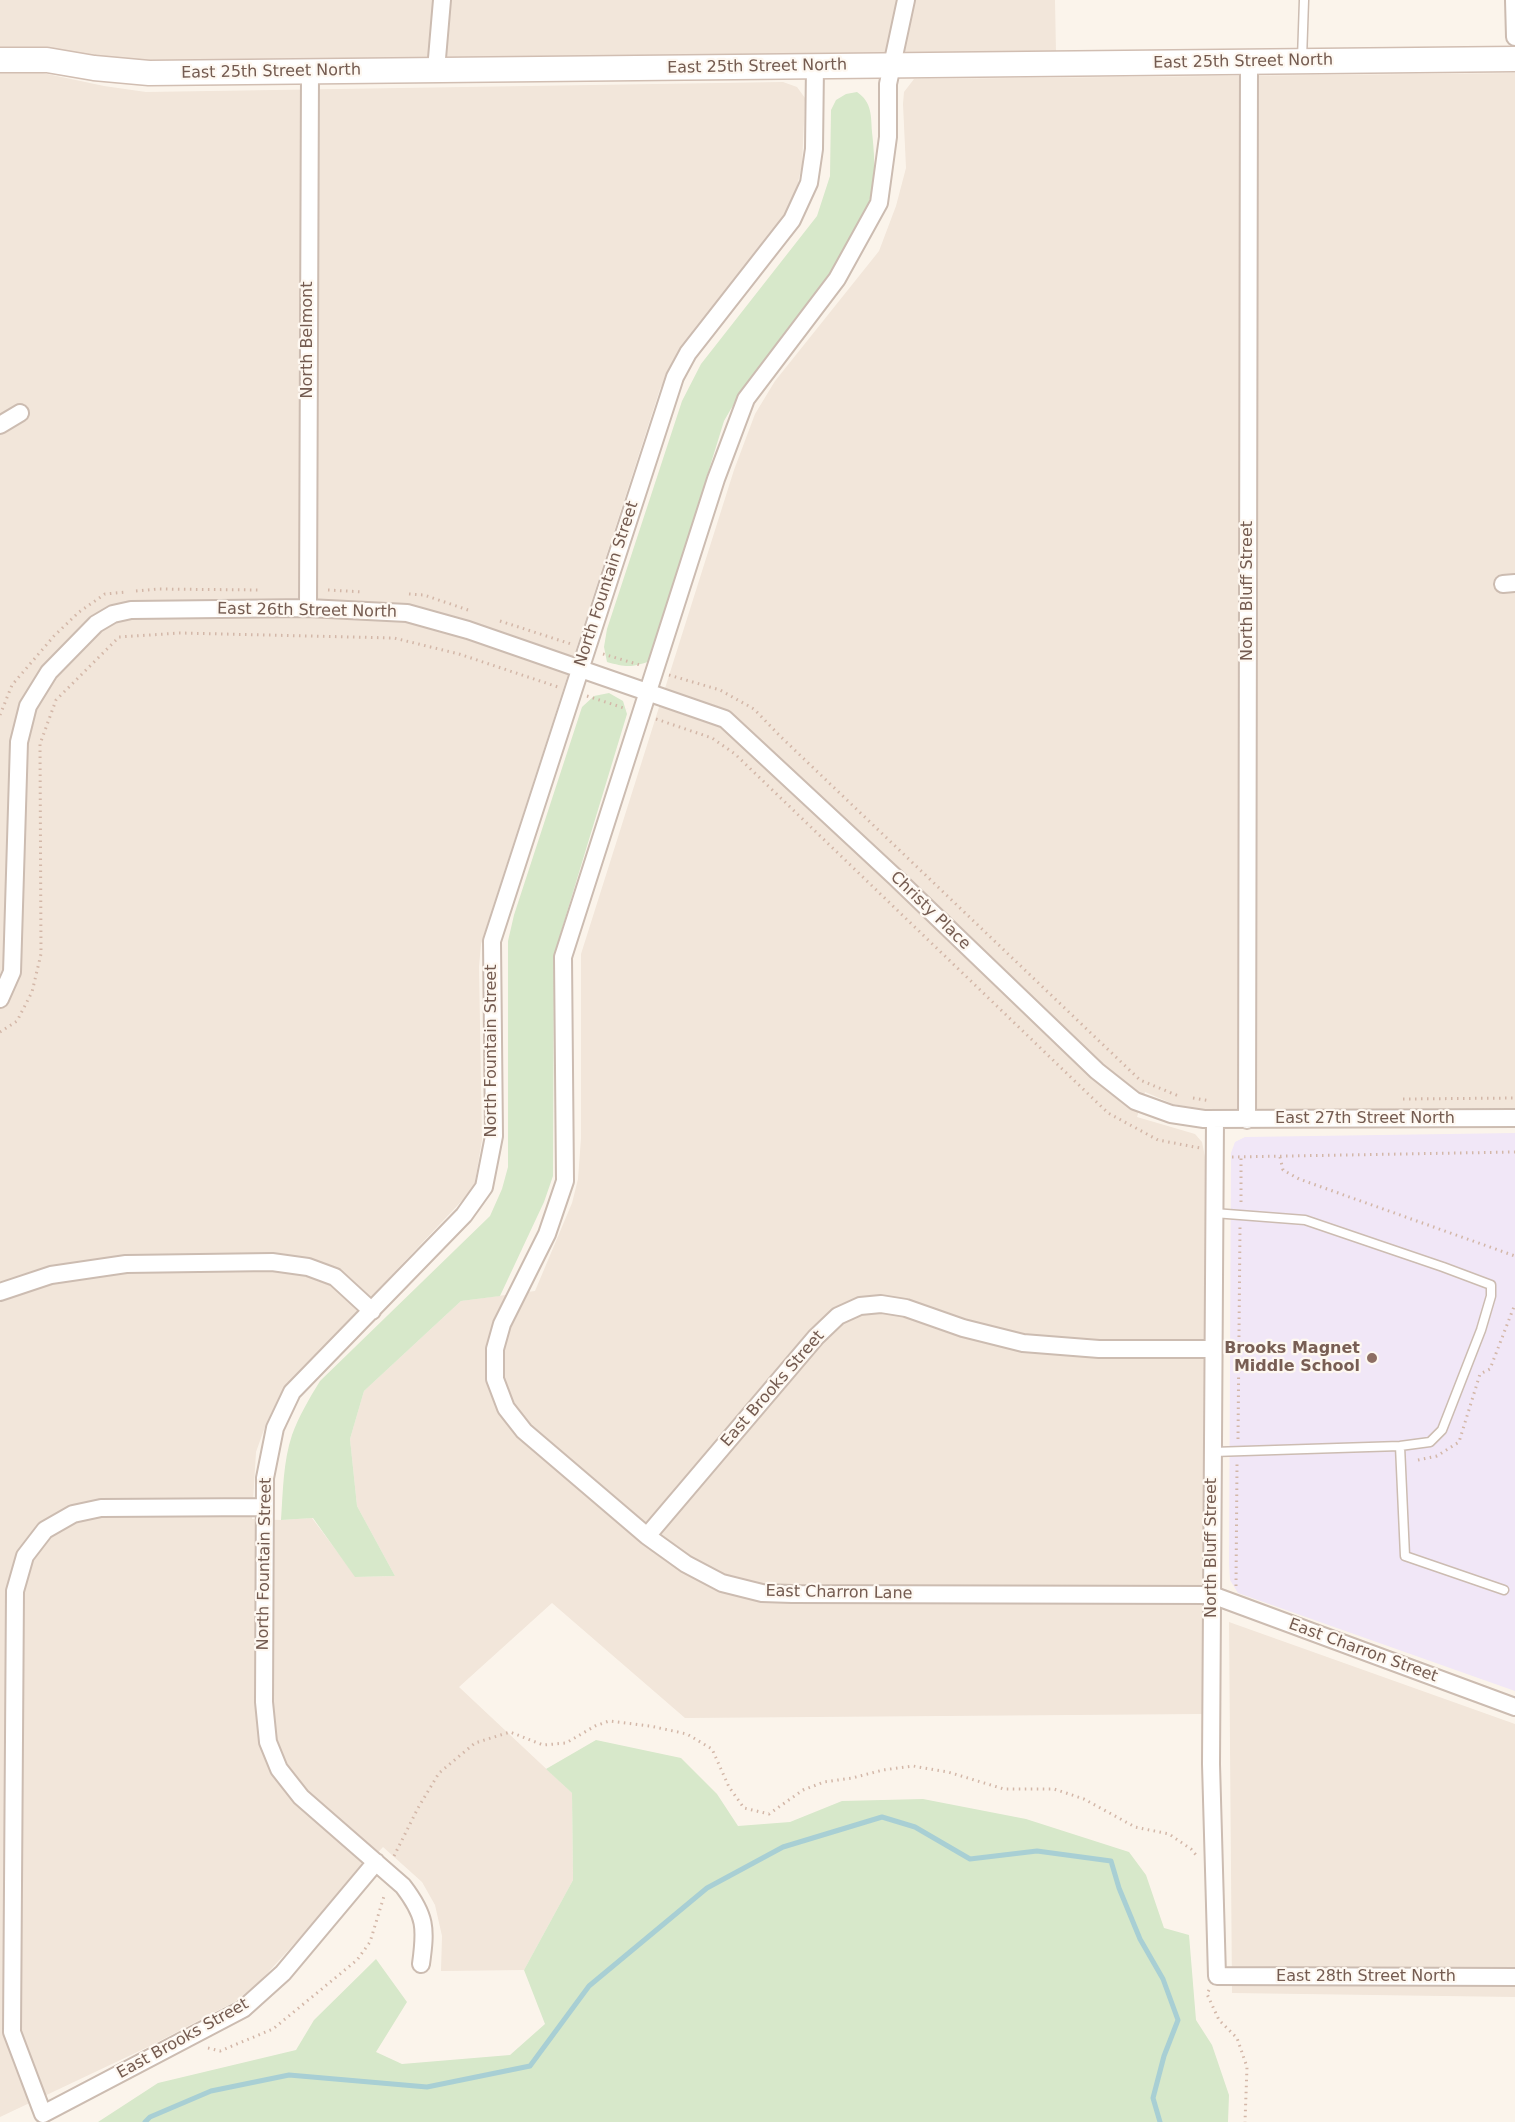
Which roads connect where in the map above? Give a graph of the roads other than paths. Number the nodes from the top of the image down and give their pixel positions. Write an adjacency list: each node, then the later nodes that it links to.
1 (442, 0): 12 (street)
2 (906, 0): 10 (street)
3 (1304, 0): 9 (lane)
4 (1514, 0): 5 (street)
5 (1515, 37)
6 (1515, 59): 9 (street, East 25th Street North)
7 (0, 60): 13 (street, East 25th Street North)
8 (1249, 62): 9 (street, East 25th Street North); 10 (street, East 25th Street North); 22 (street, North Bluff Street)
9 (1302, 62)
10 (893, 65): 11 (street, East 25th Street North); 18 (street)
11 (815, 66): 12 (street, East 25th Street North); 17 (street, North Fountain Street)
12 (436, 70): 13 (street, East 25th Street North)
13 (310, 72): 16 (street, North Belmont)
14 (21, 412): 15 (street)
15 (0, 425)
16 (308, 608): 17 (street, East 26th Street North); 19 (street, East 26th Street North)
17 (580, 669): 18 (street, East 26th Street North); 25 (street, North Fountain Street)
18 (648, 692): 21 (street, Christy Place); 30 (street, East Charron Lane)
19 (0, 999)
20 (1515, 1118): 22 (street, East 27th Street North)
21 (1215, 1119): 22 (street, East 27th Street North); 23 (street, North Bluff Street)
22 (1247, 1120)
23 (1214, 1212): 26 (street, North Bluff Street); 27 (lane)
24 (0, 1292): 25 (street)
25 (372, 1311): 29 (street, North Fountain Street)
26 (1213, 1349): 28 (street, North Bluff Street); 30 (street, East Brooks Street)
27 (1400, 1446): 28 (lane); 31 (lane)
28 (1213, 1452): 32 (street, North Bluff Street)
29 (264, 1507): 34 (street, North Fountain Street); 34 (street, East Brooks Street)
30 (647, 1536): 32 (street, East Charron Lane)
31 (1504, 1590)
32 (1212, 1595): 33 (street, East Charron Street); 36 (street, North Bluff Street)
33 (1515, 1707)
34 (376, 1862): 35 (street, North Fountain Street)
35 (421, 1964)
36 (1217, 1976): 37 (street, East 28th Street North)
37 (1515, 1977)

